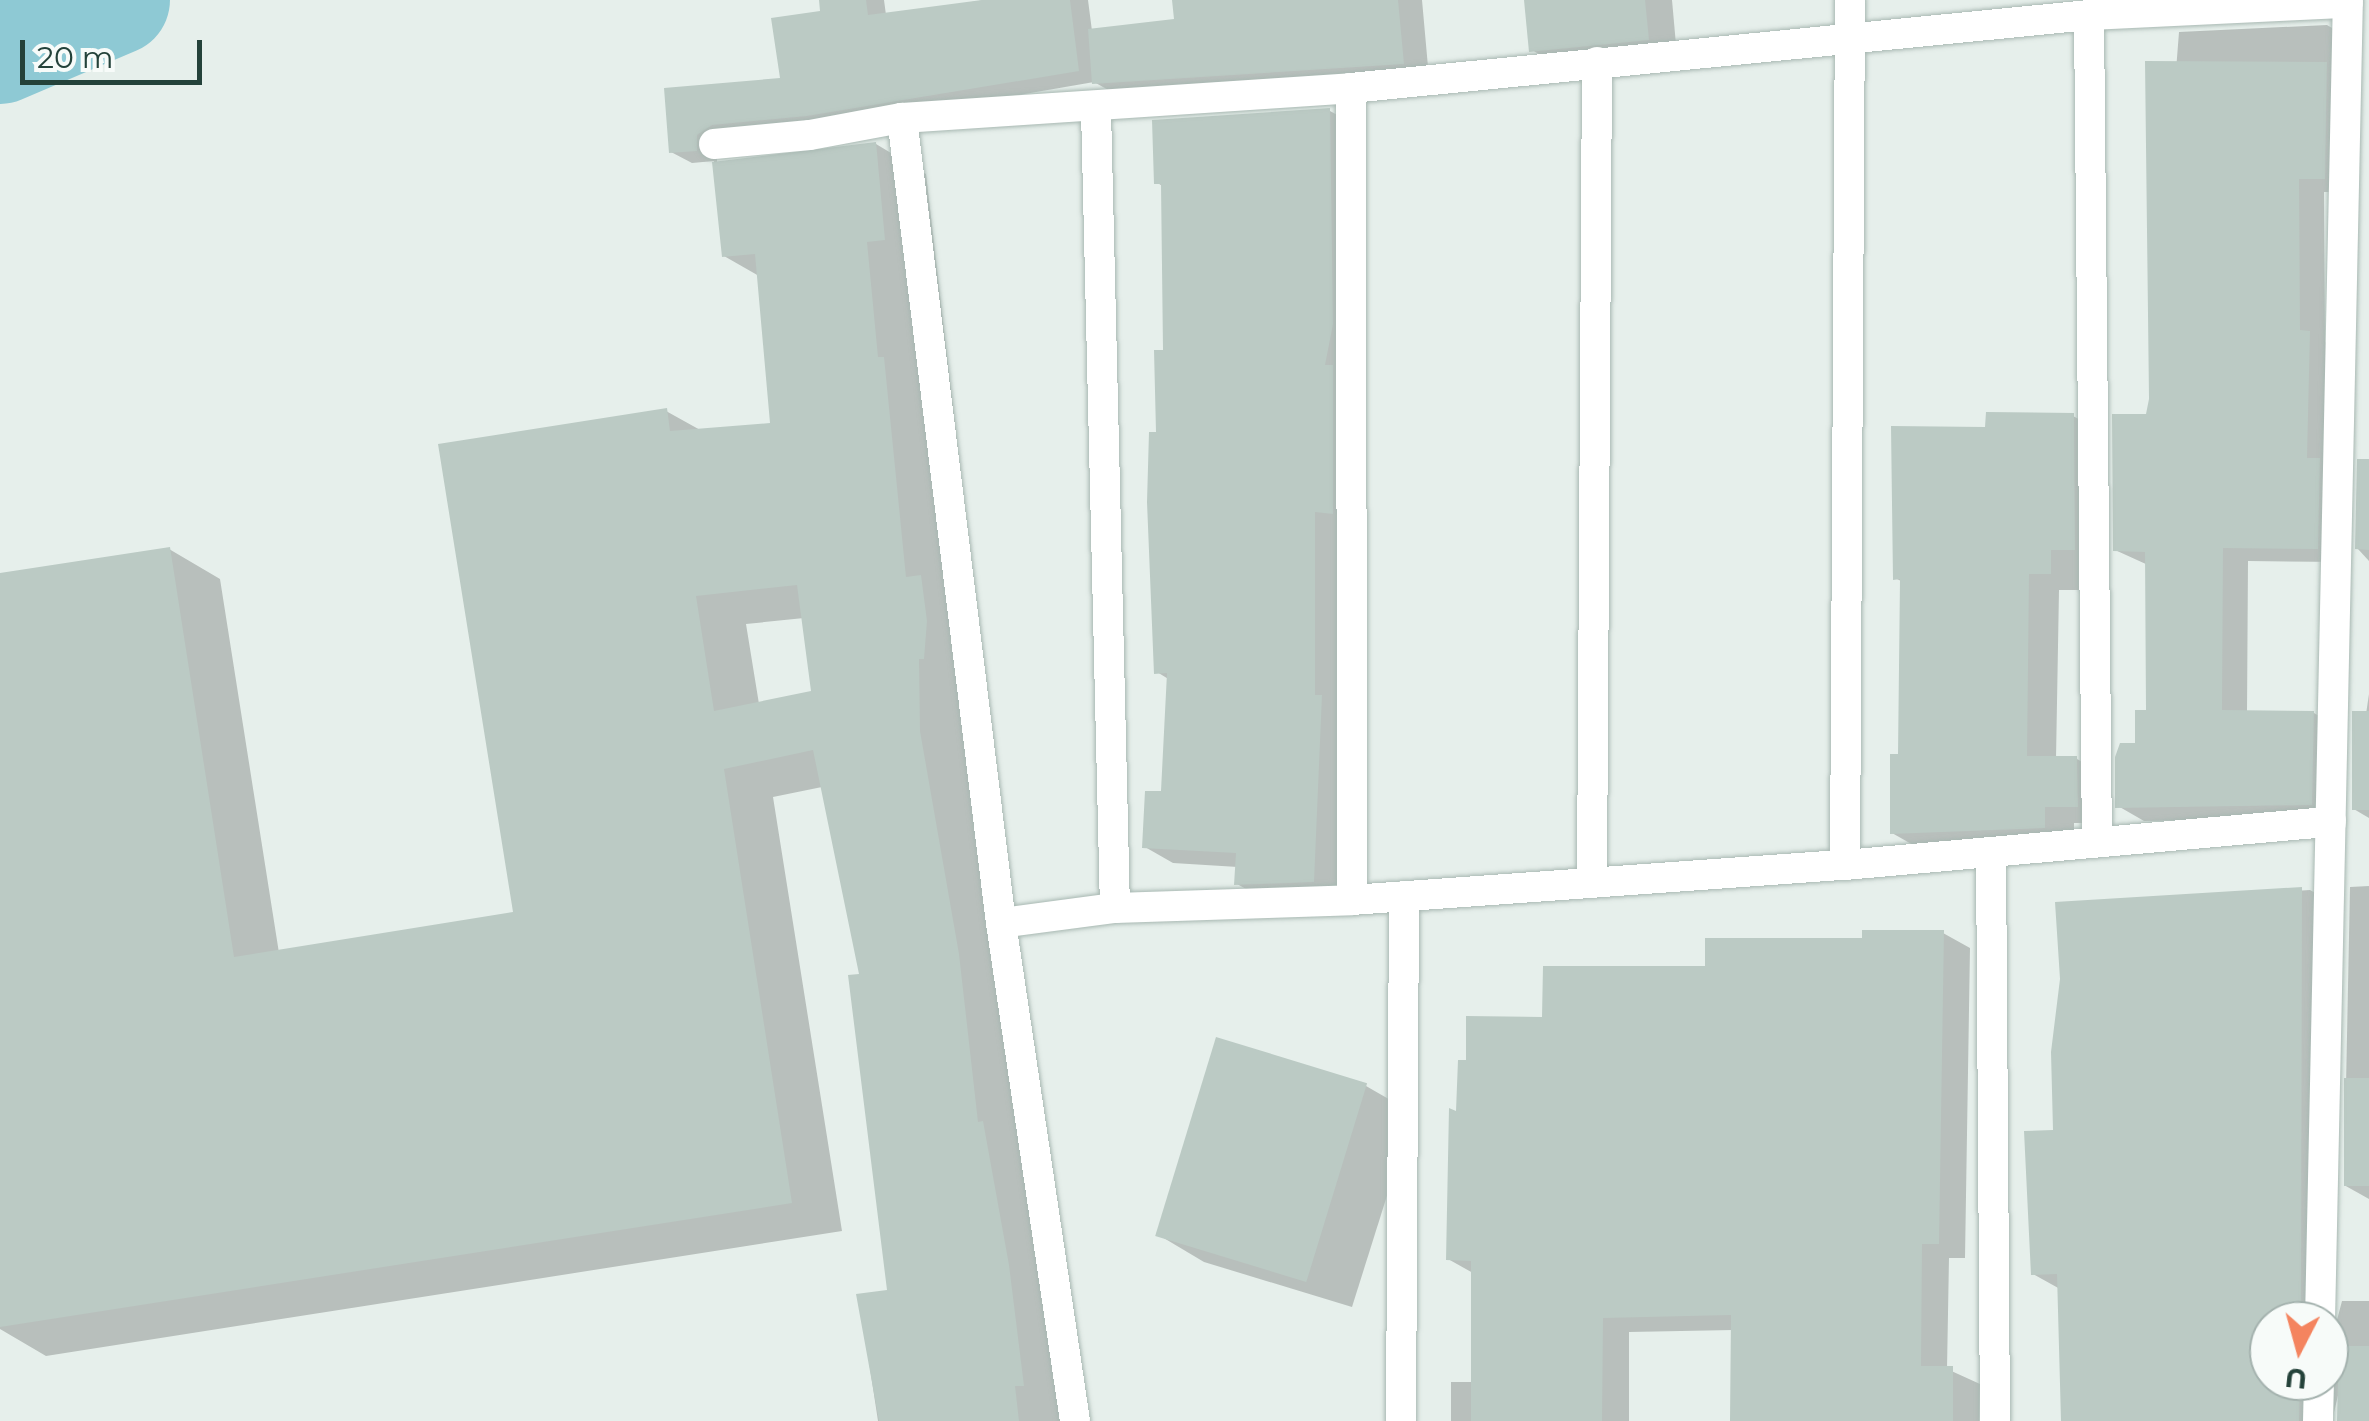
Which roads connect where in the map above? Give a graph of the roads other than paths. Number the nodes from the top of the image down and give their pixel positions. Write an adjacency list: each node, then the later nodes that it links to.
1 (1850, 0): 4 (street)
2 (2348, 2): 3 (street); 10 (street)
3 (2089, 15): 4 (street); 11 (street)
4 (1852, 36): 5 (street); 13 (street)
5 (1597, 62): 6 (street); 14 (street)
6 (1351, 88): 7 (street); 16 (street)
7 (1096, 108): 8 (street); 17 (street)
8 (902, 118): 9 (street); 18 (street)
9 (714, 144)
10 (2331, 822): 11 (street); 19 (street)
11 (2097, 842): 12 (street)
12 (1991, 852): 13 (street); 22 (street)
13 (1845, 865): 14 (street)
14 (1592, 879): 15 (street)
15 (1404, 896): 16 (street); 21 (street)
16 (1352, 900): 17 (street)
17 (1115, 908): 18 (street)
18 (1001, 923): 20 (street)
19 (2320, 1301)
20 (1075, 1421)
21 (1401, 1421)
22 (1994, 1421)

